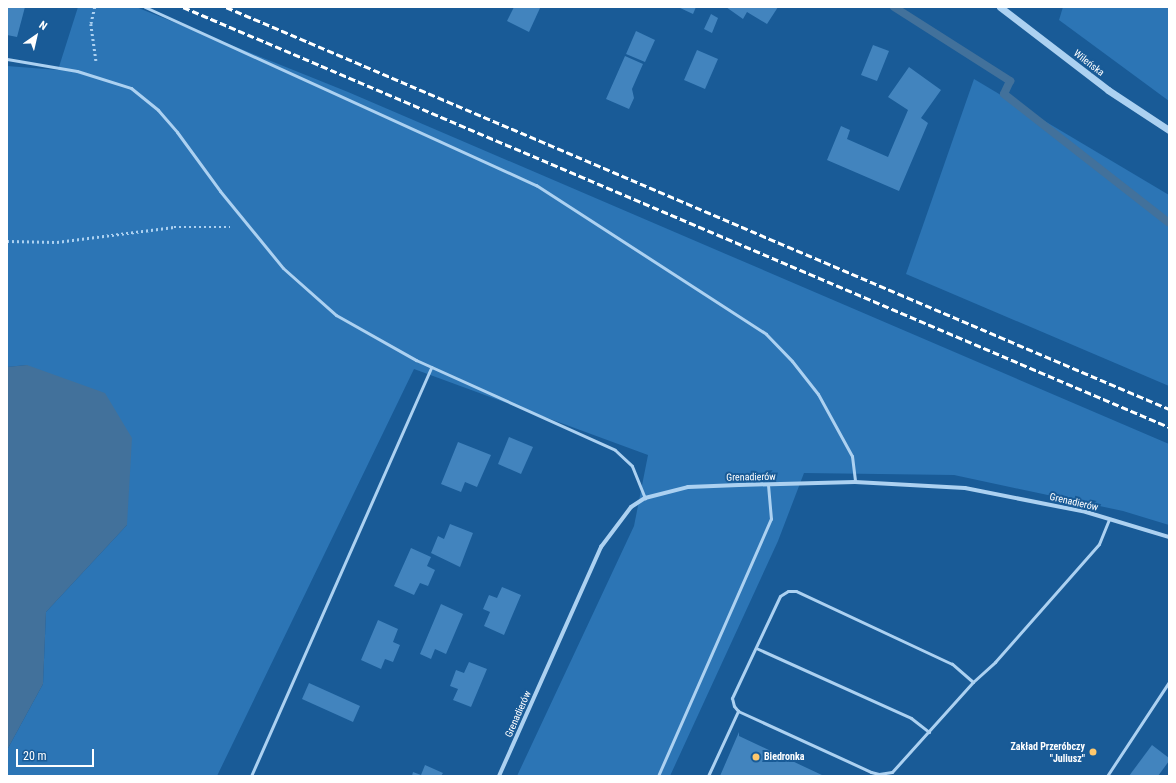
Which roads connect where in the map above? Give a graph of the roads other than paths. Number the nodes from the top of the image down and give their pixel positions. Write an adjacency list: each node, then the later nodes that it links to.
1 (146, 7): 6 (lane)
2 (1000, 7): 4 (street, Wileńska)
3 (7, 59): 5 (lane)
4 (1169, 130)
5 (431, 367): 8 (lane); 16 (lane)
6 (855, 482): 7 (street, Grenadierów); 9 (street, Grenadierów)
7 (768, 484): 8 (street, Grenadierów); 18 (lane)
8 (645, 498): 17 (street, Grenadierów)
9 (1109, 519): 10 (street, Grenadierów); 12 (lane)
10 (1169, 537)
11 (756, 648): 12 (lane); 14 (lane); 15 (lane)
12 (973, 682): 15 (lane)
13 (1169, 682): 20 (lane)
14 (738, 711): 15 (lane); 19 (lane)
15 (929, 732)
16 (251, 776)
17 (499, 776)
18 (658, 776)
19 (708, 776)
20 (1107, 776)

